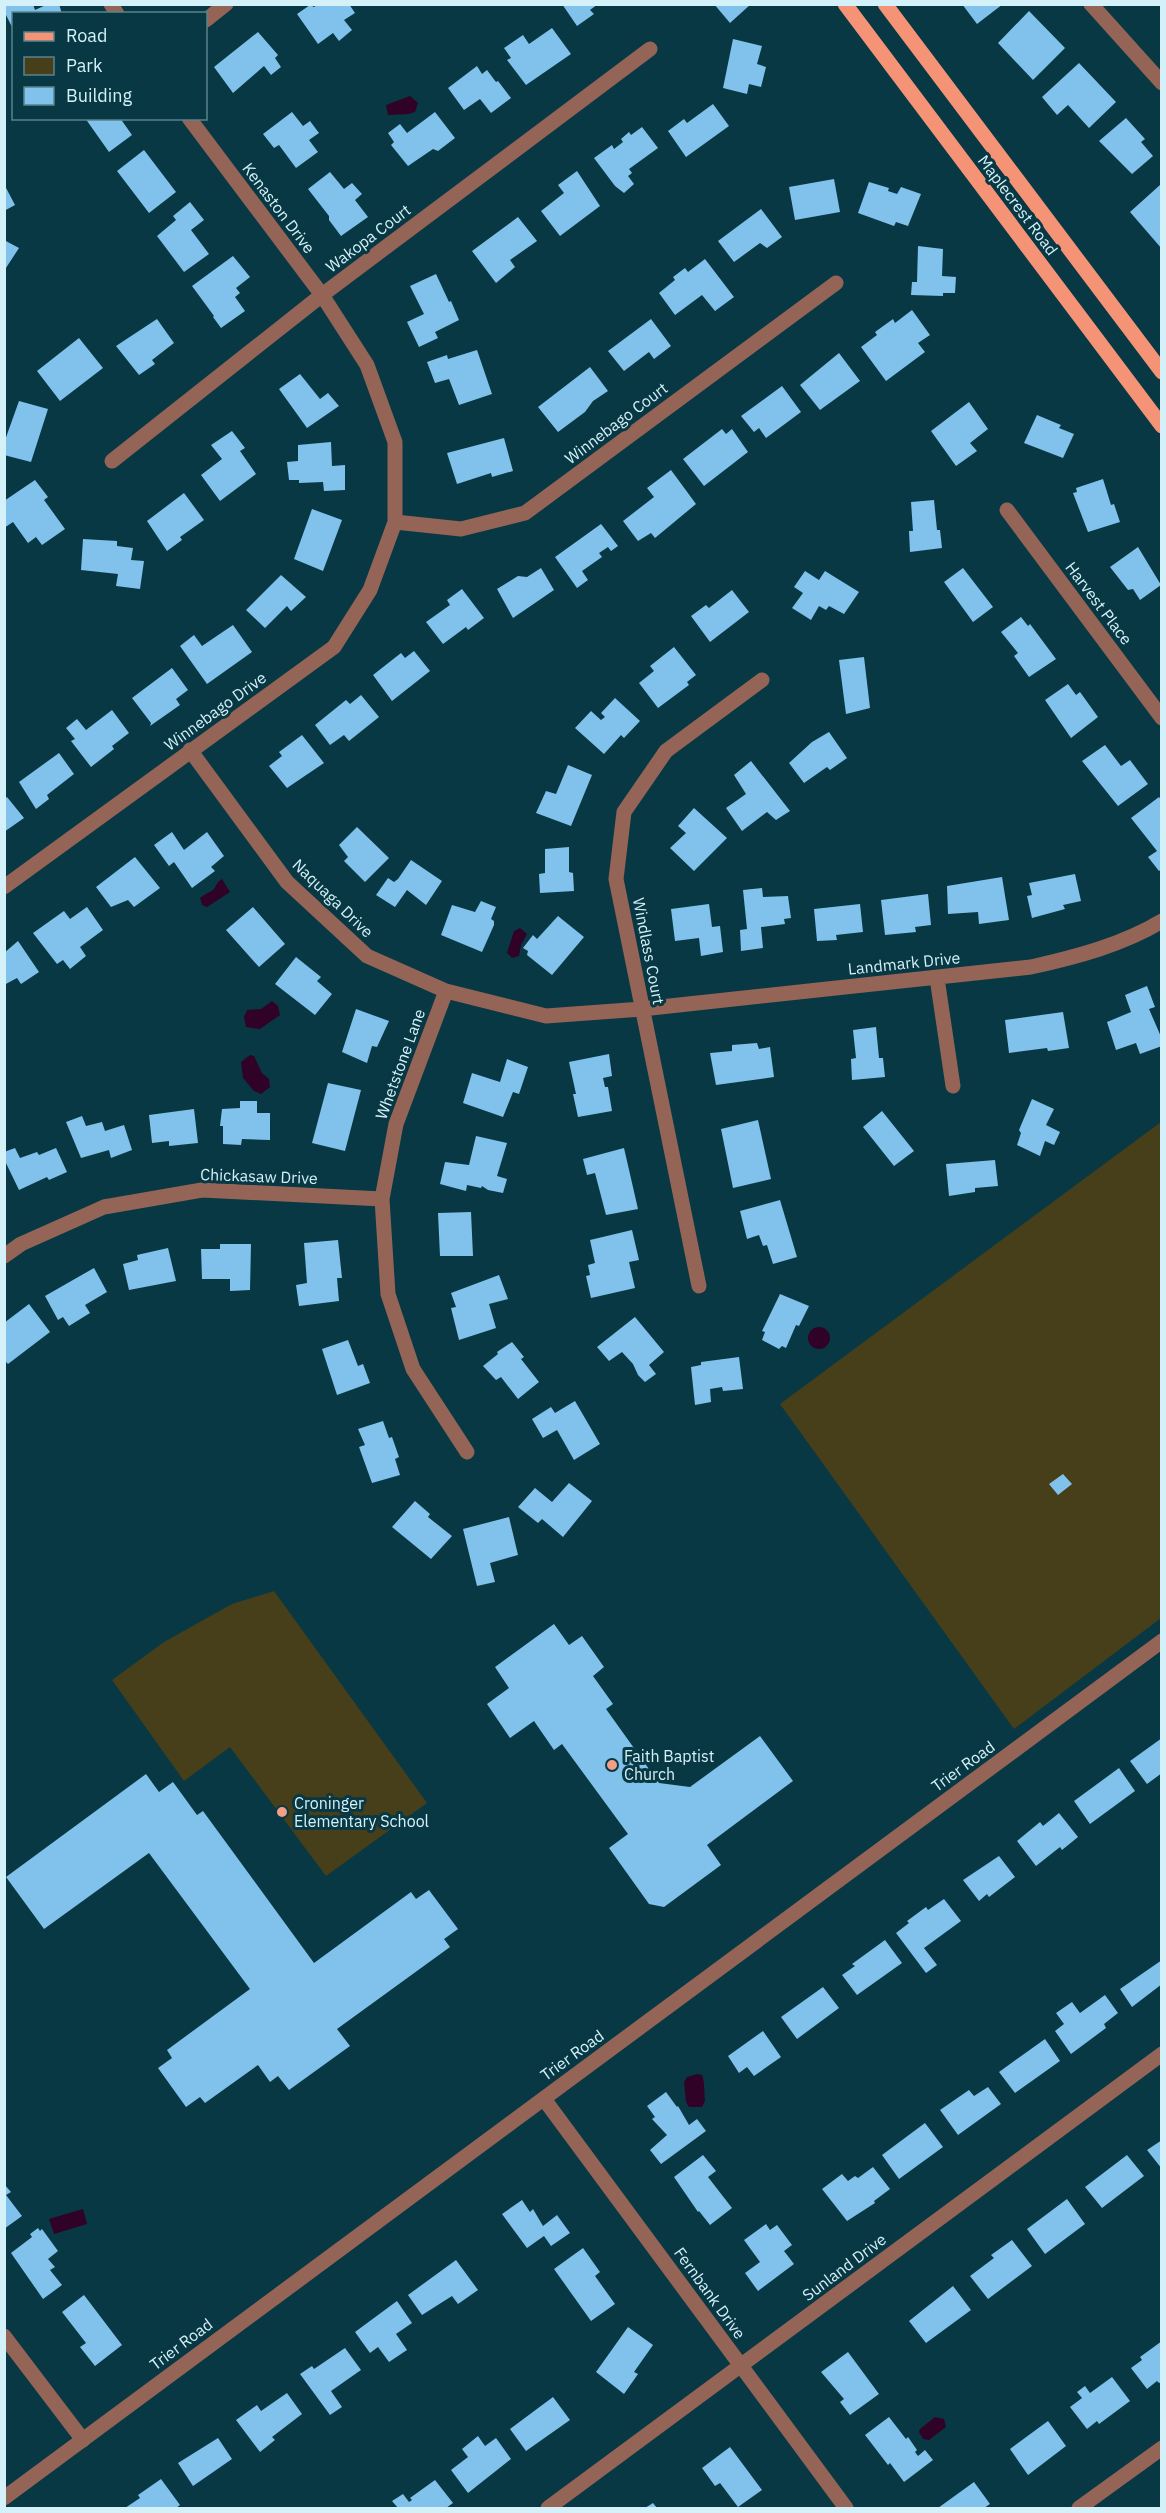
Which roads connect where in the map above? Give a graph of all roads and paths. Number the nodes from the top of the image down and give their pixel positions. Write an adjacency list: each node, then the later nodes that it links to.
1 (226, 4): 5 (street)
2 (845, 4): 12 (main road, Maplecrest Road)
3 (885, 4): 11 (main road, Maplecrest Road)
4 (1091, 4): 7 (street)
5 (207, 19)
6 (650, 50): 10 (street, Wakopa Court)
7 (1161, 83)
8 (191, 120): 10 (street, Kenaston Drive)
9 (836, 283): 15 (street, Winnebago Court)
10 (322, 295): 13 (street, Wakopa Court); 15 (street, Kenaston Drive)
11 (1161, 372)
12 (1161, 426)
13 (112, 461)
14 (1007, 510): 17 (street, Harvest Place)
15 (395, 522): 18 (street, Winnebago Drive)
16 (762, 680): 23 (street, Windlass Court)
17 (1161, 718)
18 (190, 750): 19 (street, Winnebago Drive); 22 (street, Naquaga Drive)
19 (4, 887)
20 (1161, 921): 21 (street, Landmark Drive)
21 (937, 978): 23 (street, Landmark Drive); 24 (street)
22 (446, 991): 23 (street, Naquaga Drive); 25 (street, Whetstone Lane)
23 (642, 1009): 27 (street, Windlass Court)
24 (953, 1086)
25 (382, 1199): 26 (street, Chickasaw Drive); 28 (street, Whetstone Lane)
26 (4, 1256)
27 (699, 1286)
28 (468, 1452)
29 (1161, 1641): 31 (street, Trier Road)
30 (1161, 2054): 33 (street, Sunland Drive)
31 (544, 2099): 33 (street, Fernbank Drive); 34 (street, Trier Road)
32 (4, 2336): 34 (street)
33 (741, 2365): 37 (street, Sunland Drive); 38 (street, Fernbank Drive)
34 (83, 2440): 36 (street, Trier Road)
35 (1161, 2448): 39 (street)
36 (4, 2498)
37 (548, 2508)
38 (846, 2508)
39 (1079, 2508)

